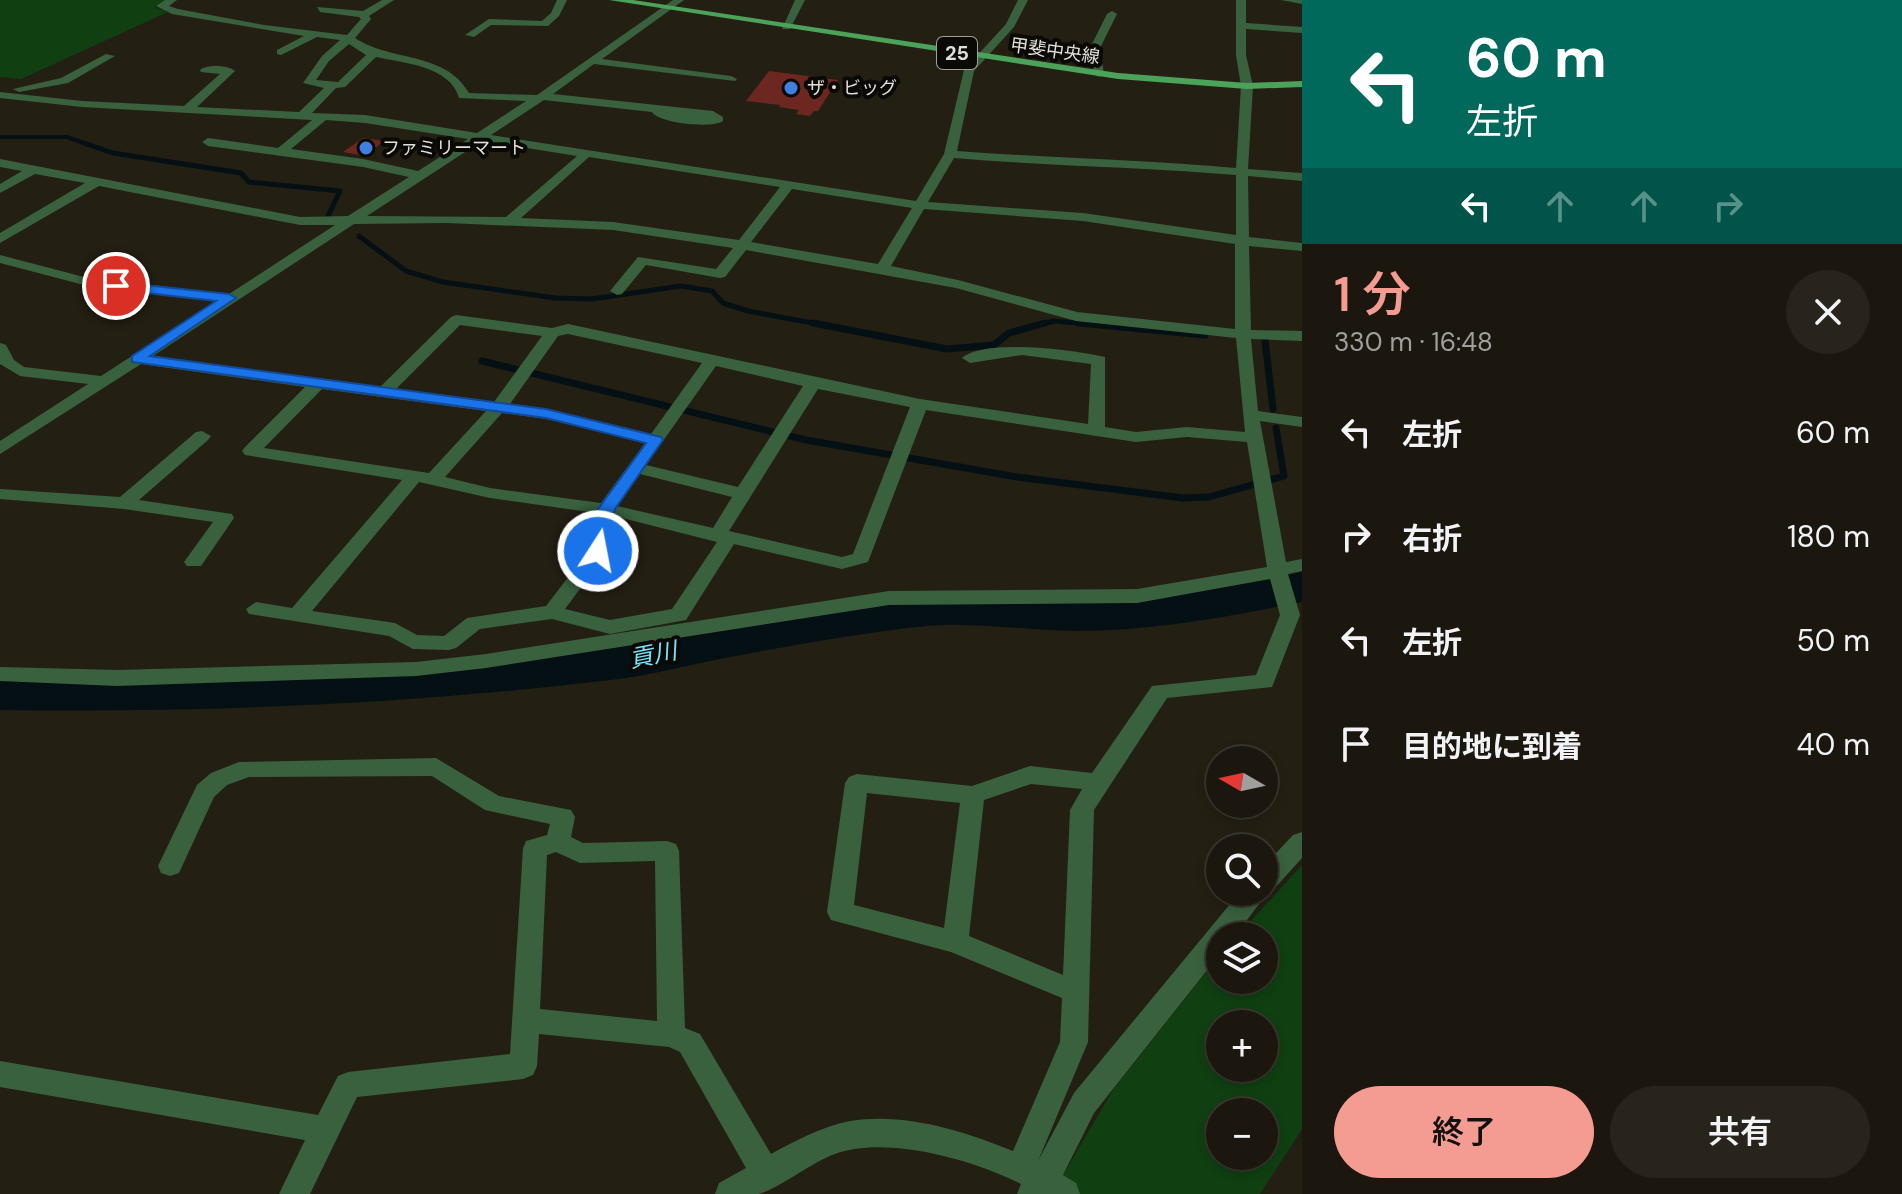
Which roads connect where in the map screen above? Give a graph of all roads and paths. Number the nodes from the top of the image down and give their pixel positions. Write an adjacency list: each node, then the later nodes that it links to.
1 (172, 0): 20 (street)
2 (335, 0): 13 (street)
3 (389, 0): 15 (street)
4 (562, 0): 23 (street)
5 (614, 0): 12 (main road, 甲斐中央線 / 25)
6 (679, 0): 12 (street)
7 (800, 0): 19 (street)
8 (1023, 0): 28 (street)
9 (1241, 0): 18 (street)
10 (1286, 0): 11 (street)
11 (1302, 1)
12 (668, 4): 19 (main road, 甲斐中央線 / 25); 29 (street)
13 (320, 9): 15 (street); 16 (street)
14 (1112, 14): 31 (street)
15 (364, 15): 24 (street)
16 (308, 16)
17 (296, 23): 20 (street)
18 (1239, 25): 21 (street); 35 (street)
19 (786, 27): 28 (main road, 甲斐中央線 / 25)
20 (284, 30): 22 (street)
21 (1302, 30)
22 (315, 34): 24 (street); 25 (street)
23 (470, 35)
24 (349, 39): 26 (street); 34 (street)
25 (281, 52)
26 (374, 53): 34 (street); 37 (street)
27 (110, 56): 36 (street)
28 (981, 56): 31 (main road, 甲斐中央線 / 25); 46 (street)
29 (593, 61): 32 (street); 37 (street)
30 (205, 70): 38 (street)
31 (1099, 74): 35 (main road, 甲斐中央線 / 25)
32 (731, 79)
33 (1302, 84): 35 (main road, 甲斐中央線 / 25)
34 (333, 85): 40 (street)
35 (1247, 86): 49 (street)
36 (0, 95): 38 (street)
37 (541, 97): 39 (street); 42 (street)
38 (187, 109): 40 (street)
39 (658, 111)
40 (303, 115): 41 (street)
41 (324, 116): 42 (street); 44 (street)
42 (480, 135): 45 (street); 50 (street)
43 (208, 142): 44 (street)
44 (280, 152): 50 (street)
45 (588, 152): 53 (street); 56 (street)
46 (950, 154): 49 (street); 55 (street)
47 (0, 163): 48 (street)
48 (34, 169): 52 (street); 54 (street)
49 (1242, 171): 51 (street); 59 (street)
50 (418, 175): 57 (street)
51 (1302, 177)
52 (98, 181): 57 (street); 58 (street)
53 (789, 184): 55 (street); 60 (street)
54 (0, 189)
55 (919, 205): 59 (street); 63 (street)
56 (510, 221): 57 (street); 60 (street)
57 (346, 222): 65 (street)
58 (0, 239)
59 (1245, 241): 61 (street); 68 (street)
60 (744, 245): 63 (street); 64 (street)
61 (1302, 247)
62 (0, 259): 65 (street)
63 (882, 269): 68 (street)
64 (617, 291)
65 (229, 298): 71 (street)
66 (552, 333): 72 (street); 76 (street); 78 (street)
67 (1302, 336): 68 (street)
68 (1243, 338): 79 (street)
69 (0, 348): 73 (street)
70 (970, 358): 81 (street)
71 (137, 359): 73 (street); 75 (street)
72 (712, 361): 74 (street); 84 (street)
73 (101, 381): 85 (street)
74 (813, 383): 77 (street); 89 (street)
75 (317, 384): 76 (street); 87 (street)
76 (383, 393): 78 (street)
77 (920, 404): 81 (street); 92 (street)
78 (498, 407): 84 (street); 87 (street)
79 (1250, 415): 80 (street); 83 (street)
80 (1302, 422)
81 (1096, 431): 83 (street)
82 (202, 436): 90 (street)
83 (1255, 438): 95 (street)
84 (655, 440): 86 (street)
85 (0, 449)
86 (635, 468): 89 (street); 91 (street)
87 (424, 478): 91 (street); 98 (street)
88 (0, 494): 90 (street)
89 (743, 494): 92 (street)
90 (124, 503): 93 (street)
91 (606, 509): 92 (street); 97 (street)
92 (723, 538): 97 (street)
93 (194, 562)
94 (1302, 565): 95 (street)
95 (1278, 572): 99 (street); 100 (street)
96 (256, 609): 98 (street)
97 (552, 612): 98 (street)
98 (297, 615)
99 (1296, 616): 101 (street)
100 (0, 674)
101 (1098, 782): 102 (street); 109 (street)
102 (973, 795): 108 (street); 108 (street)
103 (558, 842): 105 (street); 110 (street); 111 (street)
104 (1302, 842): 106 (street)
105 (170, 866)
106 (1278, 868)
107 (1244, 906): 115 (street)
108 (955, 942): 109 (street)
109 (1076, 992): 115 (street)
110 (526, 1020): 111 (street); 113 (street)
111 (671, 1035): 114 (street)
112 (0, 1074): 113 (street)
113 (326, 1130): 116 (street)
114 (766, 1174): 115 (street); 117 (street)
115 (1040, 1184)
116 (294, 1194)
117 (730, 1194)

